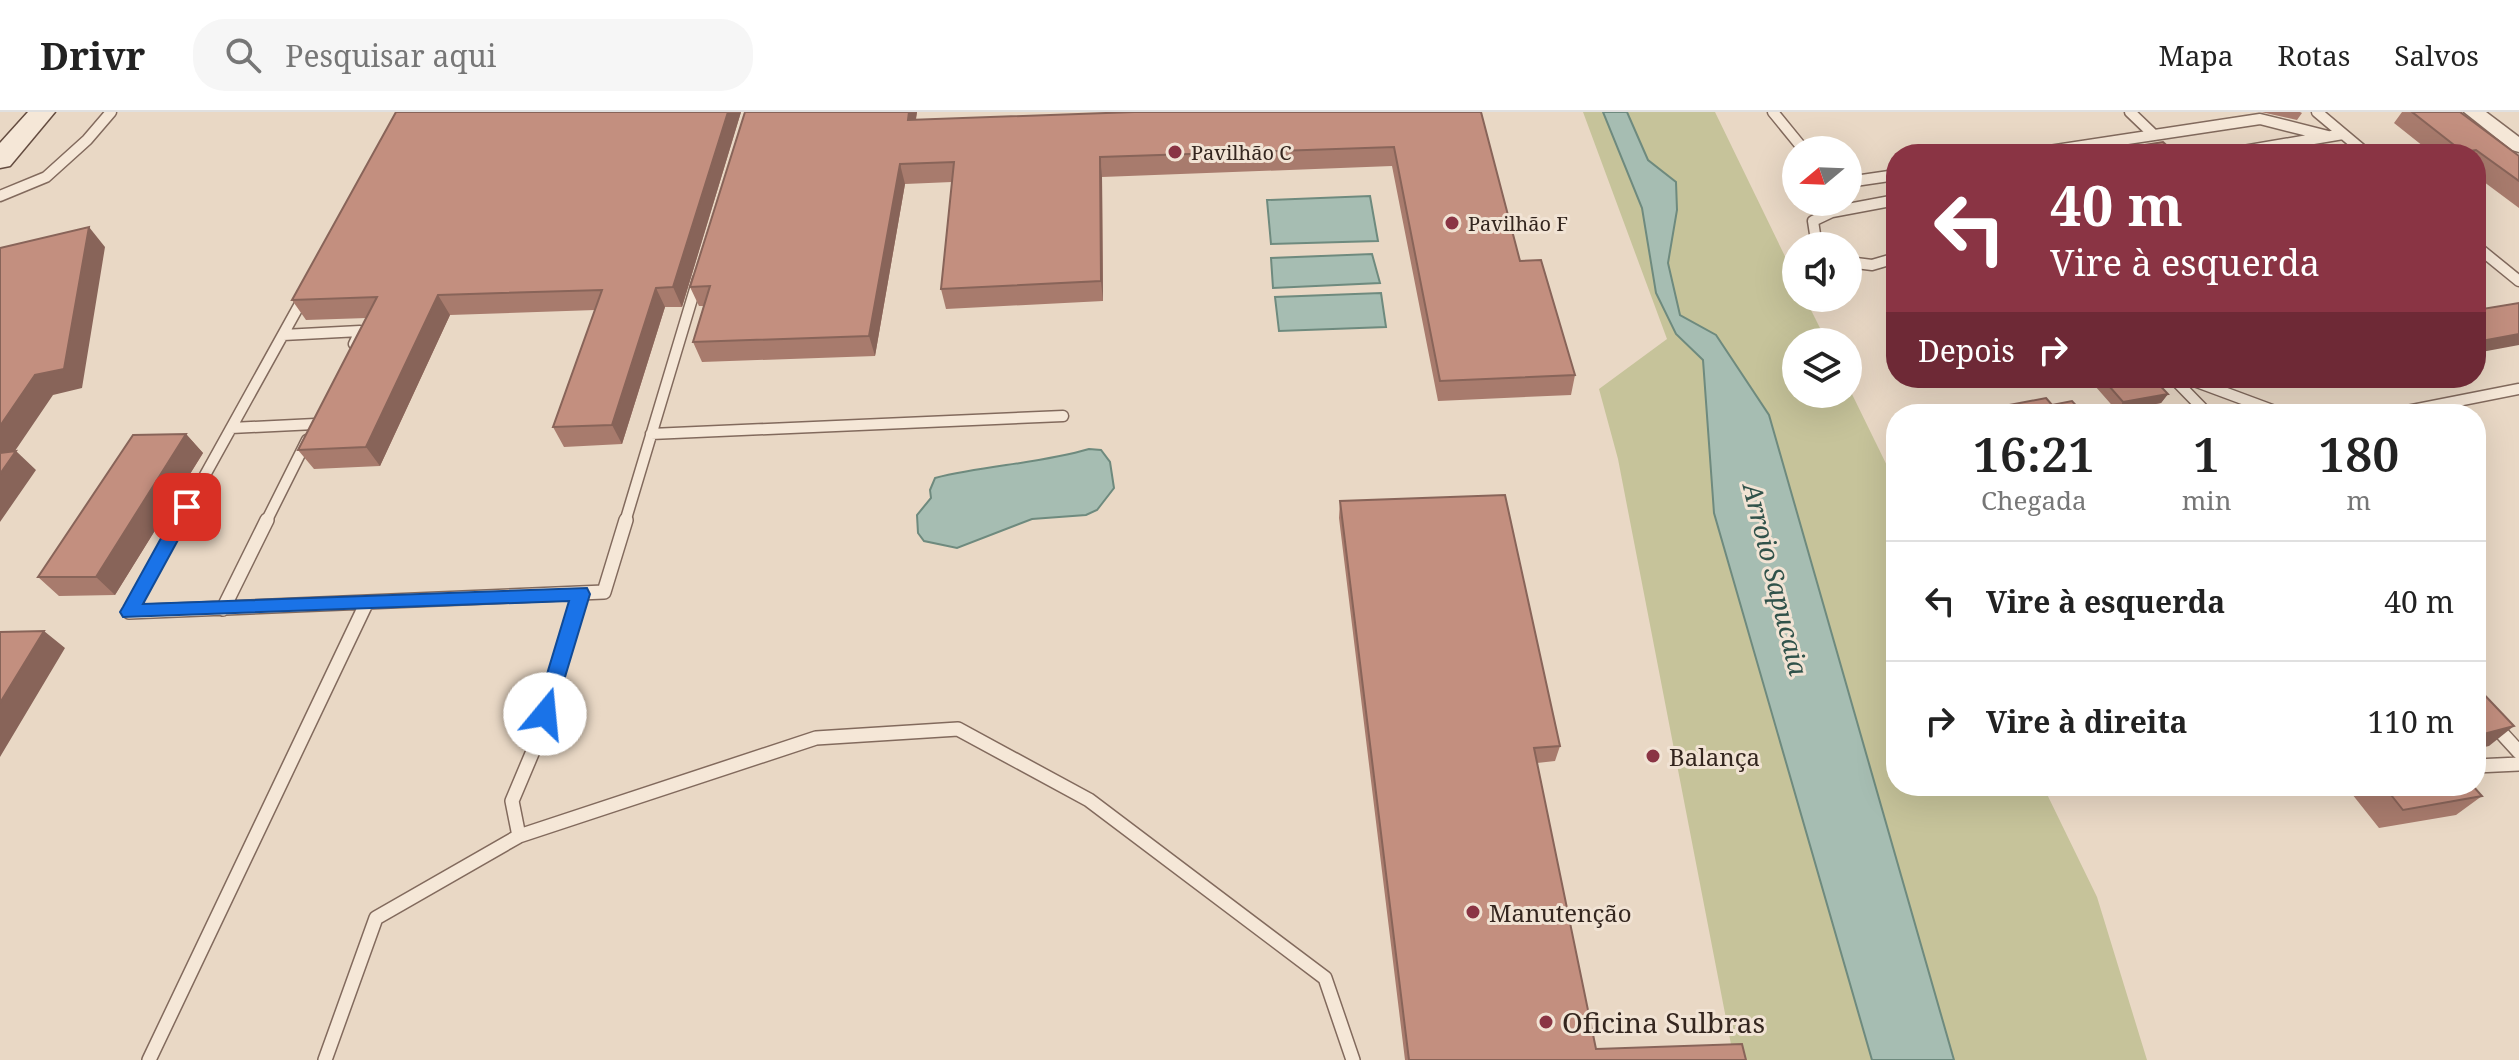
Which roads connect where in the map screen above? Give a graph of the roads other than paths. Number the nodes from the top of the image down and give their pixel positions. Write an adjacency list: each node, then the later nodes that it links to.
1 (20, 112): 10 (main road)
2 (42, 112): 21 (main road)
3 (111, 112): 24 (lane)
4 (1773, 112): 13 (lane)
5 (2130, 112): 12 (lane)
6 (2208, 112): 9 (lane)
7 (2319, 112): 11 (lane)
8 (2474, 112): 20 (street)
9 (2222, 124): 12 (lane); 14 (lane)
10 (0, 130)
11 (2343, 134): 14 (lane); 19 (lane)
12 (2154, 135): 15 (lane)
13 (1793, 136)
14 (2328, 136): 18 (lane)
15 (2138, 137): 16 (lane); 17 (lane)
16 (2093, 144)
17 (2147, 144)
18 (2283, 144)
19 (2355, 144)
20 (2519, 146)
21 (0, 160)
22 (1886, 176): 23 (lane)
23 (1862, 180)
24 (0, 196)
25 (1886, 202): 26 (lane)
26 (1815, 232)
27 (2486, 254): 29 (lane)
28 (1886, 261): 31 (lane)
29 (2494, 261): 30 (lane); 34 (lane)
30 (2486, 262)
31 (1862, 264)
32 (700, 273): 47 (lane)
33 (314, 279): 35 (lane)
34 (2519, 281)
35 (283, 335): 36 (lane); 46 (lane)
36 (347, 358)
37 (2183, 388): 40 (lane)
38 (2213, 388): 41 (lane)
39 (2519, 389): 42 (lane)
40 (2198, 404)
41 (2256, 404)
42 (2443, 404)
43 (321, 411): 45 (lane)
44 (1063, 416): 47 (lane)
45 (315, 424): 46 (lane); 50 (lane)
46 (231, 428): 50 (lane)
47 (651, 434): 48 (lane)
48 (580, 594): 49 (lane); 55 (lane)
49 (366, 604): 50 (lane); 56 (lane)
50 (223, 609)
51 (2486, 716): 52 (lane)
52 (2519, 752)
53 (2519, 764): 54 (lane)
54 (2486, 766)
55 (519, 836): 57 (lane); 58 (lane)
56 (149, 1060)
57 (325, 1060)
58 (1353, 1060)

